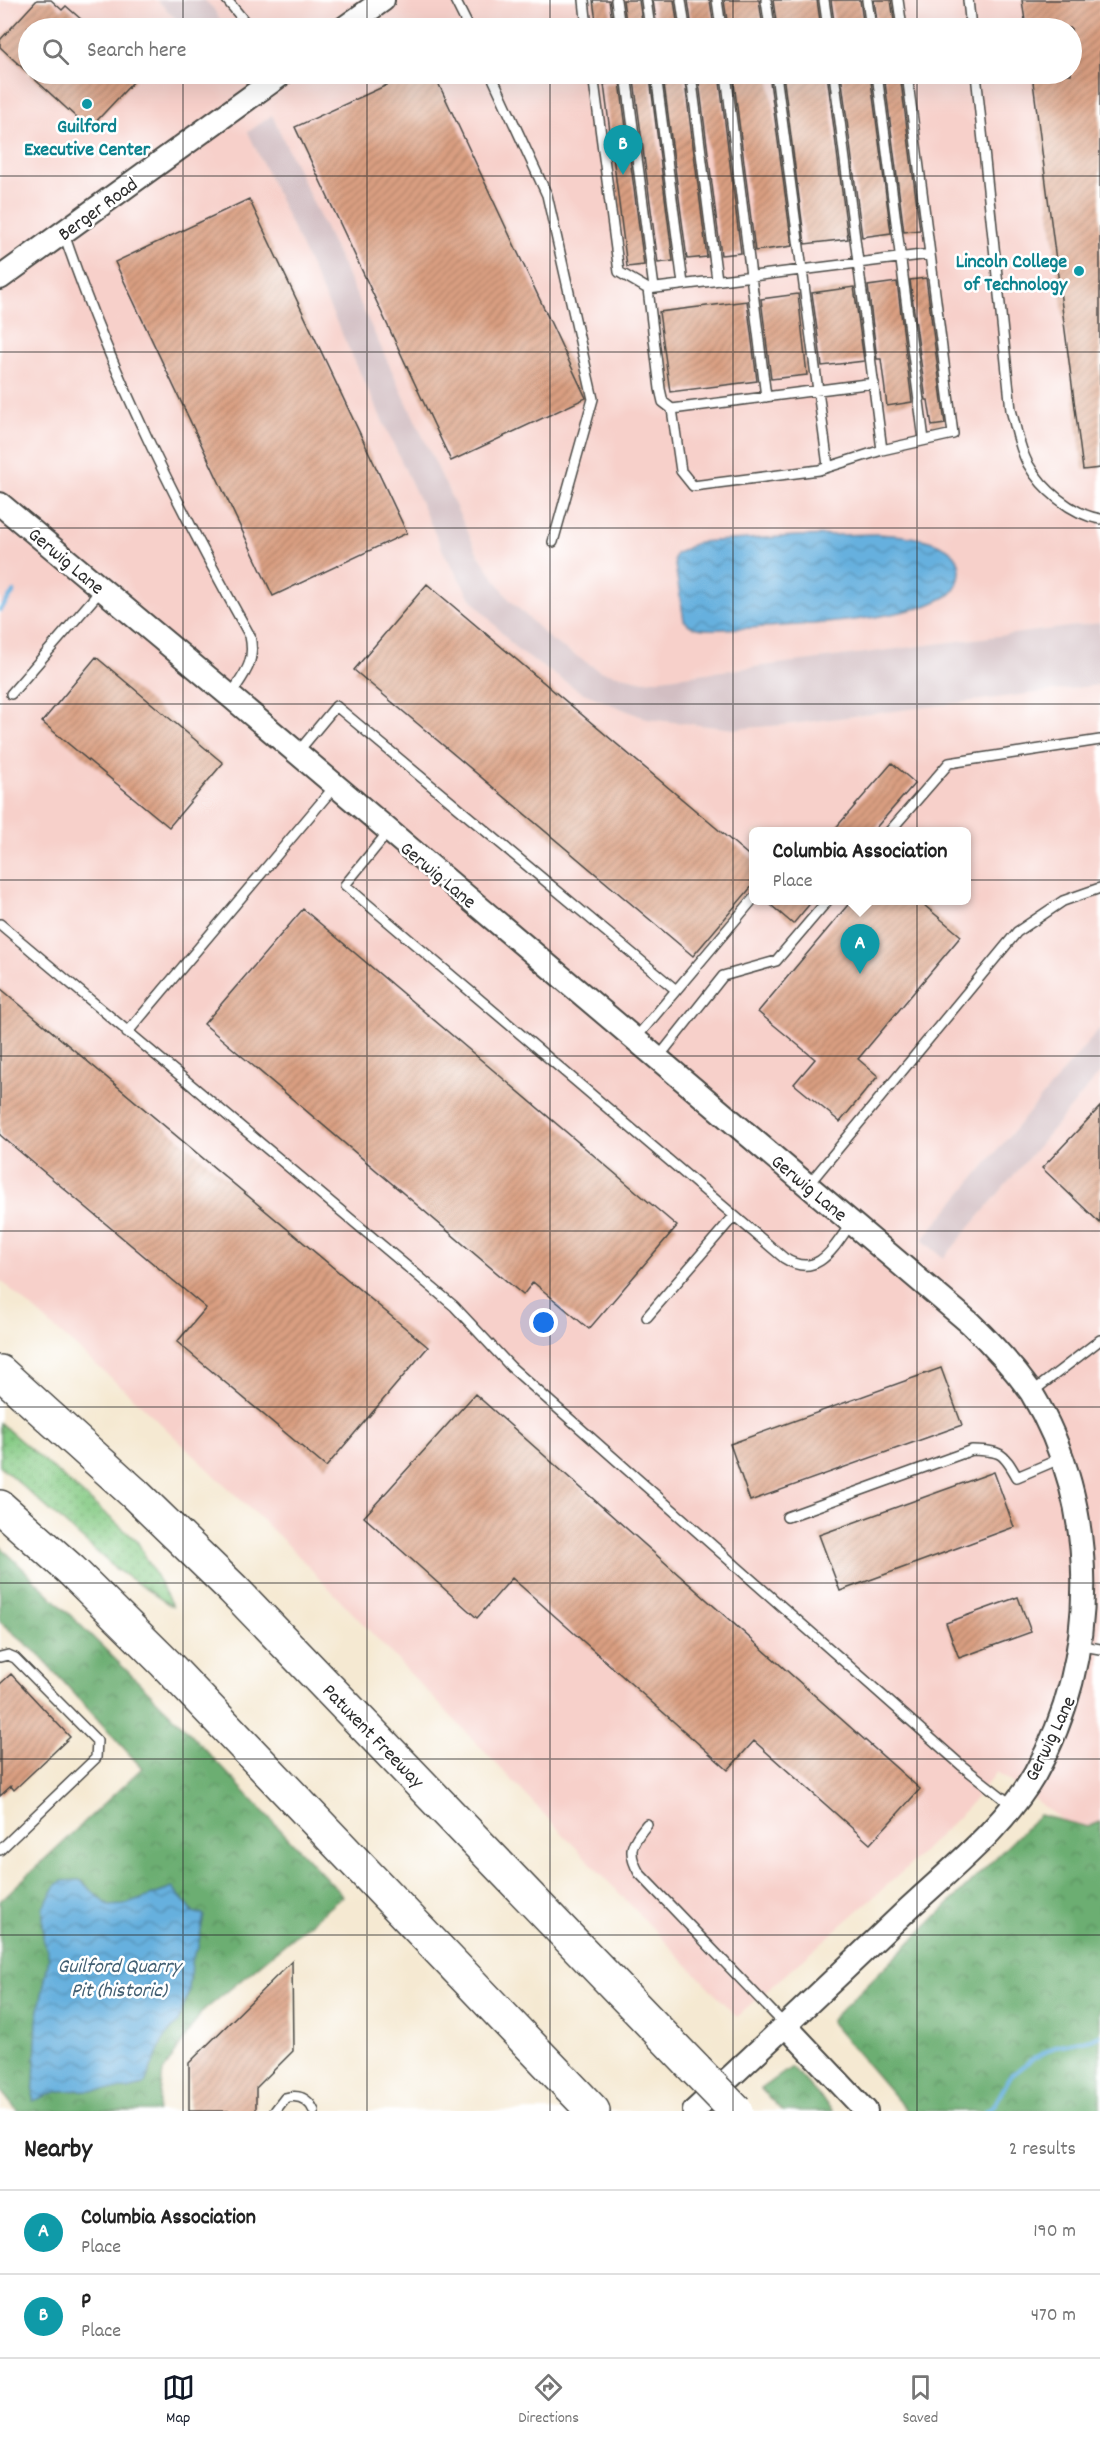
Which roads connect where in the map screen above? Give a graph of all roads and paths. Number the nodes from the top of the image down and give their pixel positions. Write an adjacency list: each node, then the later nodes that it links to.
1 (227, 0): 14 (lane)
2 (383, 0): 15 (street)
3 (454, 0): 16 (lane)
4 (584, 0): 17 (lane)
5 (616, 0): 18 (lane)
6 (646, 0): 19 (lane)
7 (681, 0): 20 (lane)
8 (717, 0): 21 (lane)
9 (766, 0): 22 (lane)
10 (825, 0): 23 (lane)
11 (867, 0): 24 (lane)
12 (898, 0): 25 (lane)
13 (968, 0): 26 (lane)
14 (242, 18)
15 (358, 18)
16 (464, 18)
17 (586, 18)
18 (619, 18)
19 (649, 18)
20 (684, 18)
21 (720, 18)
22 (769, 18)
23 (827, 18)
24 (870, 18)
25 (901, 18)
26 (970, 18)
27 (265, 84): 39 (street, Berger Road)
28 (496, 84): 58 (lane)
29 (594, 84): 48 (lane)
30 (627, 84): 48 (lane)
31 (657, 84): 47 (lane)
32 (692, 84): 46 (lane)
33 (727, 84): 44 (lane)
34 (777, 84): 43 (lane)
35 (835, 84): 42 (lane)
36 (878, 84): 41 (lane)
37 (908, 84): 40 (lane)
38 (977, 84): 57 (lane)
39 (64, 234): 45 (street, Berger Road); 61 (lane)
40 (930, 254): 41 (lane); 53 (lane)
41 (900, 258): 42 (lane); 53 (lane)
42 (858, 263): 43 (lane); 49 (lane)
43 (802, 270): 44 (lane); 50 (lane)
44 (751, 276): 46 (lane); 51 (lane)
45 (0, 278)
46 (717, 280): 47 (lane)
47 (683, 285): 48 (lane)
48 (651, 288): 52 (lane)
49 (874, 383): 50 (lane); 54 (lane)
50 (818, 390): 51 (lane); 55 (lane)
51 (766, 397): 52 (lane)
52 (672, 408): 55 (lane)
53 (924, 440): 54 (lane)
54 (882, 450): 55 (lane)
55 (828, 466)
56 (0, 504): 59 (street, Gerwig Lane)
57 (1100, 519)
58 (553, 542)
59 (102, 589): 60 (lane); 61 (street, Gerwig Lane)
60 (11, 694)
61 (230, 696): 63 (street, Gerwig Lane)
62 (1100, 740): 65 (lane)
63 (297, 753): 64 (street, Gerwig Lane); 71 (lane)
64 (335, 786): 66 (street, Gerwig Lane); 72 (lane)
65 (892, 827)
66 (389, 831): 73 (street, Gerwig Lane); 76 (lane)
67 (1100, 888): 75 (lane)
68 (749, 903): 71 (lane)
69 (824, 905): 74 (lane)
70 (0, 924): 72 (lane)
71 (676, 990): 73 (lane)
72 (127, 1033): 87 (lane)
73 (635, 1039): 74 (street, Gerwig Lane)
74 (658, 1058): 75 (street, Gerwig Lane)
75 (808, 1185): 77 (street, Gerwig Lane)
76 (734, 1216): 77 (lane); 78 (lane)
77 (852, 1222): 81 (street, Gerwig Lane)
78 (647, 1317)
79 (1100, 1340): 81 (lane)
80 (0, 1372): 95 (highway, Patuxent Freeway, bridge)
81 (1031, 1392): 82 (street, Gerwig Lane)
82 (1064, 1457): 84 (lane); 85 (street, Gerwig Lane)
83 (0, 1507): 93 (highway)
84 (787, 1517)
85 (1092, 1647): 87 (street, Gerwig Lane)
86 (0, 1657): 89 (lane)
87 (1012, 1806): 90 (street, Gerwig Lane)
88 (647, 1824): 90 (lane)
89 (0, 1850)
90 (786, 2026): 94 (street, Gerwig Lane); 96 (street)
91 (275, 2111): 92 (lane)
92 (314, 2111)
93 (593, 2111)
94 (694, 2111)
95 (736, 2111)
96 (866, 2111)

